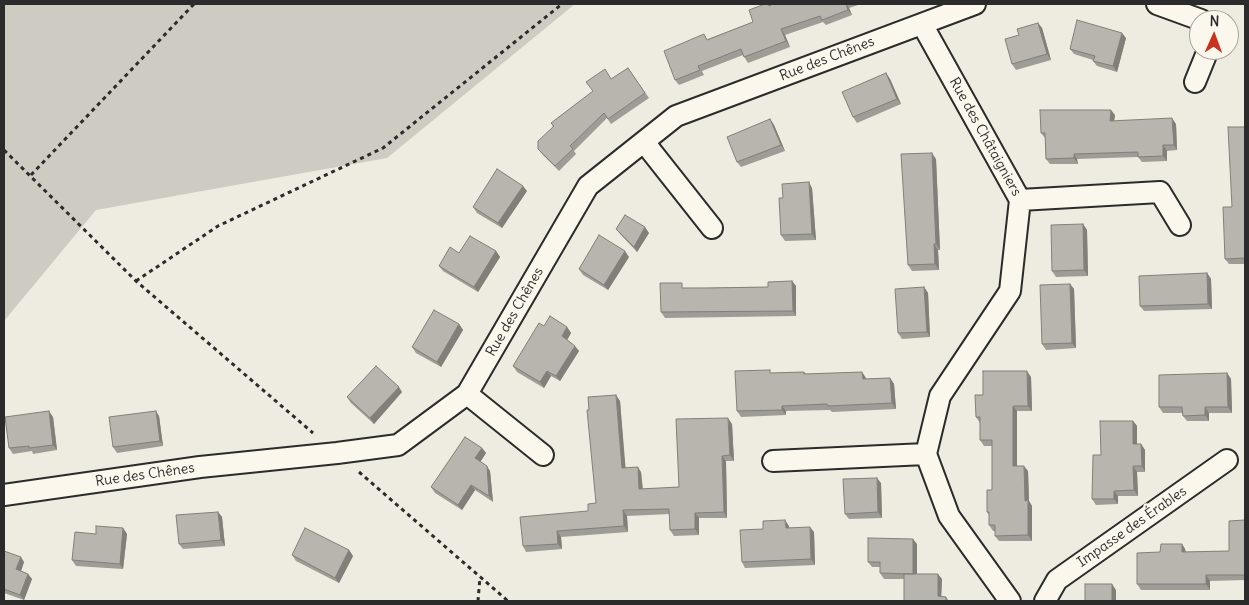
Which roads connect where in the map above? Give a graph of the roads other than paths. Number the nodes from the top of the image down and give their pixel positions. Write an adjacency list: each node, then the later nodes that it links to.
1 (975, 4): 4 (street, Rue des Chênes)
2 (1157, 4): 3 (street)
3 (1189, 16)
4 (922, 24): 7 (street, Rue des Chênes); 8 (street, Rue des Châtaigniers)
5 (1204, 60): 6 (street)
6 (1195, 82)
7 (644, 142): 10 (street); 11 (street, Rue des Chênes)
8 (1020, 200): 9 (street); 12 (street, Rue des Châtaigniers)
9 (1180, 225)
10 (712, 228)
11 (467, 394): 13 (street); 16 (street, Rue des Chênes)
12 (926, 454): 15 (street); 17 (street)
13 (543, 455)
14 (1227, 460): 18 (street, Impasse des Érables)
15 (773, 461)
16 (4, 495)
17 (1010, 601)
18 (1045, 601)

